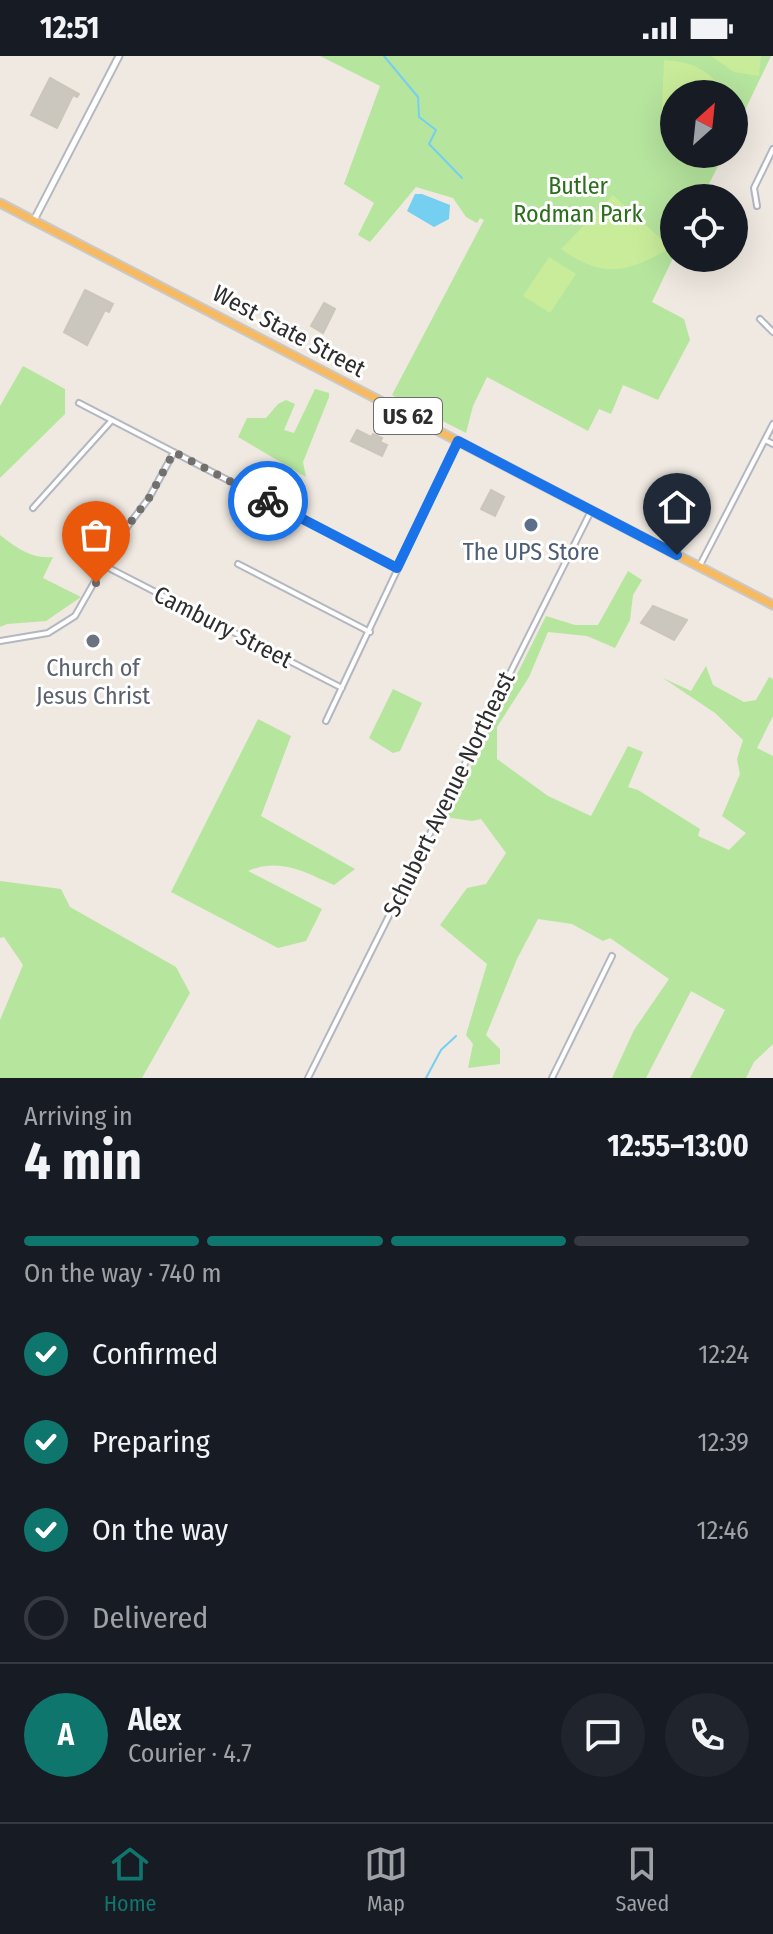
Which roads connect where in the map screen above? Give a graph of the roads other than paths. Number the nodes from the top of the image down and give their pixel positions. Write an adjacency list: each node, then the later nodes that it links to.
1 (119, 56): 5 (street)
2 (773, 149): 4 (street)
3 (0, 203): 5 (highway, West State Street / US 62)
4 (757, 206)
5 (34, 220): 12 (highway, West State Street / US 62)
6 (760, 319): 7 (street)
7 (773, 332)
8 (79, 403): 9 (street)
9 (112, 420): 14 (street); 15 (street)
10 (773, 424): 11 (street)
11 (765, 440): 13 (street); 19 (street)
12 (458, 441): 16 (highway, West State Street / US 62); 20 (street)
13 (773, 444)
14 (174, 452): 18 (street); 20 (street)
15 (33, 508)
16 (591, 511): 19 (highway, West State Street / US 62); 27 (street, Schubert Avenue Northeast)
17 (238, 564): 22 (street)
18 (105, 566): 23 (street); 24 (street, Cambury Street)
19 (699, 567): 21 (highway, West State Street / US 62)
20 (397, 568): 22 (street)
21 (773, 605)
22 (370, 632): 24 (street)
23 (0, 641)
24 (342, 688): 25 (street)
25 (326, 721)
26 (612, 956): 28 (street)
27 (308, 1078)
28 (552, 1078)

